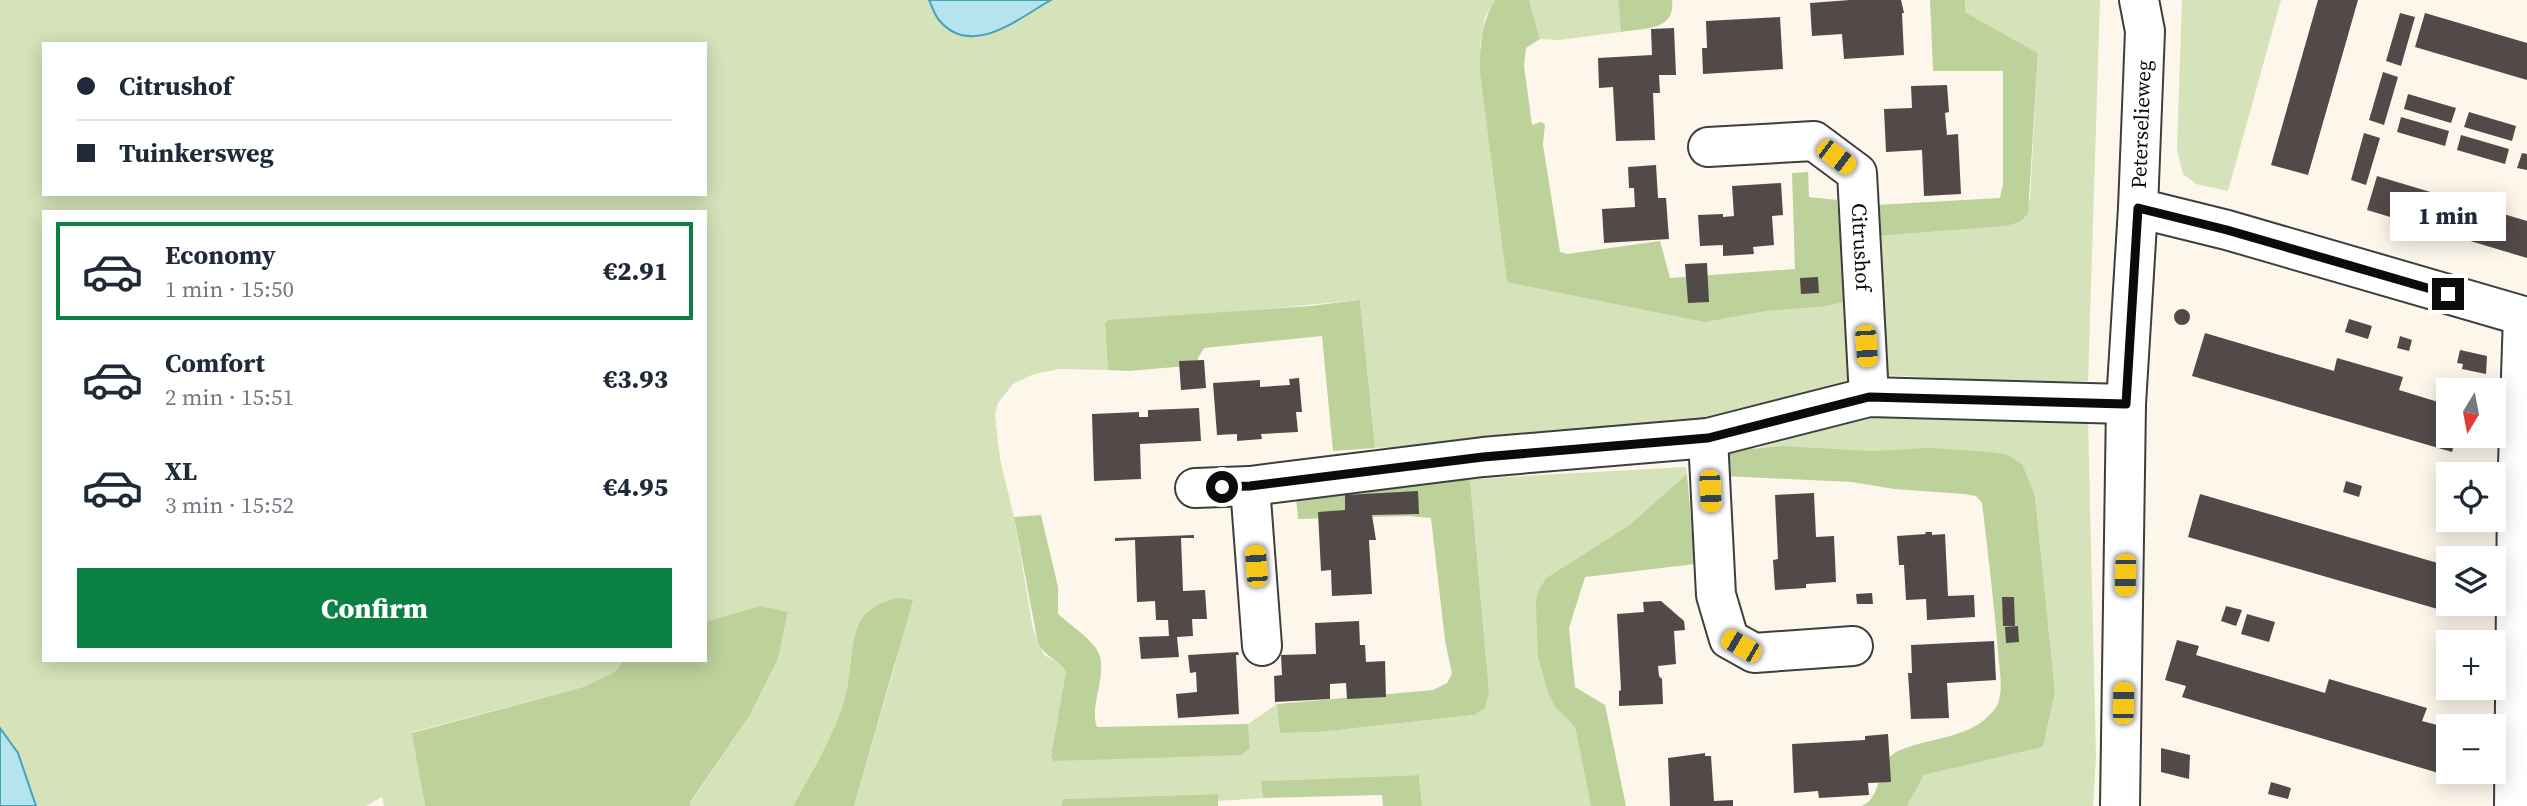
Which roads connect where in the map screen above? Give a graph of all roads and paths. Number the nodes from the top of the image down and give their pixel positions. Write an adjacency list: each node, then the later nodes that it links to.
1 (2146, 10): 3 (street, Peterselieweg)
2 (1708, 147): 5 (street, Citrushof)
3 (2138, 208): 4 (street); 6 (street, Peterselieweg)
4 (2525, 316): 12 (street)
5 (1869, 397): 6 (street); 7 (street)
6 (2126, 404): 13 (street, Peterselieweg)
7 (1708, 438): 8 (street); 11 (street)
8 (1250, 486): 9 (street); 10 (street)
9 (1195, 488)
10 (1262, 646)
11 (1853, 646)
12 (2522, 750): 14 (street)
13 (2120, 806)
14 (2514, 806)

